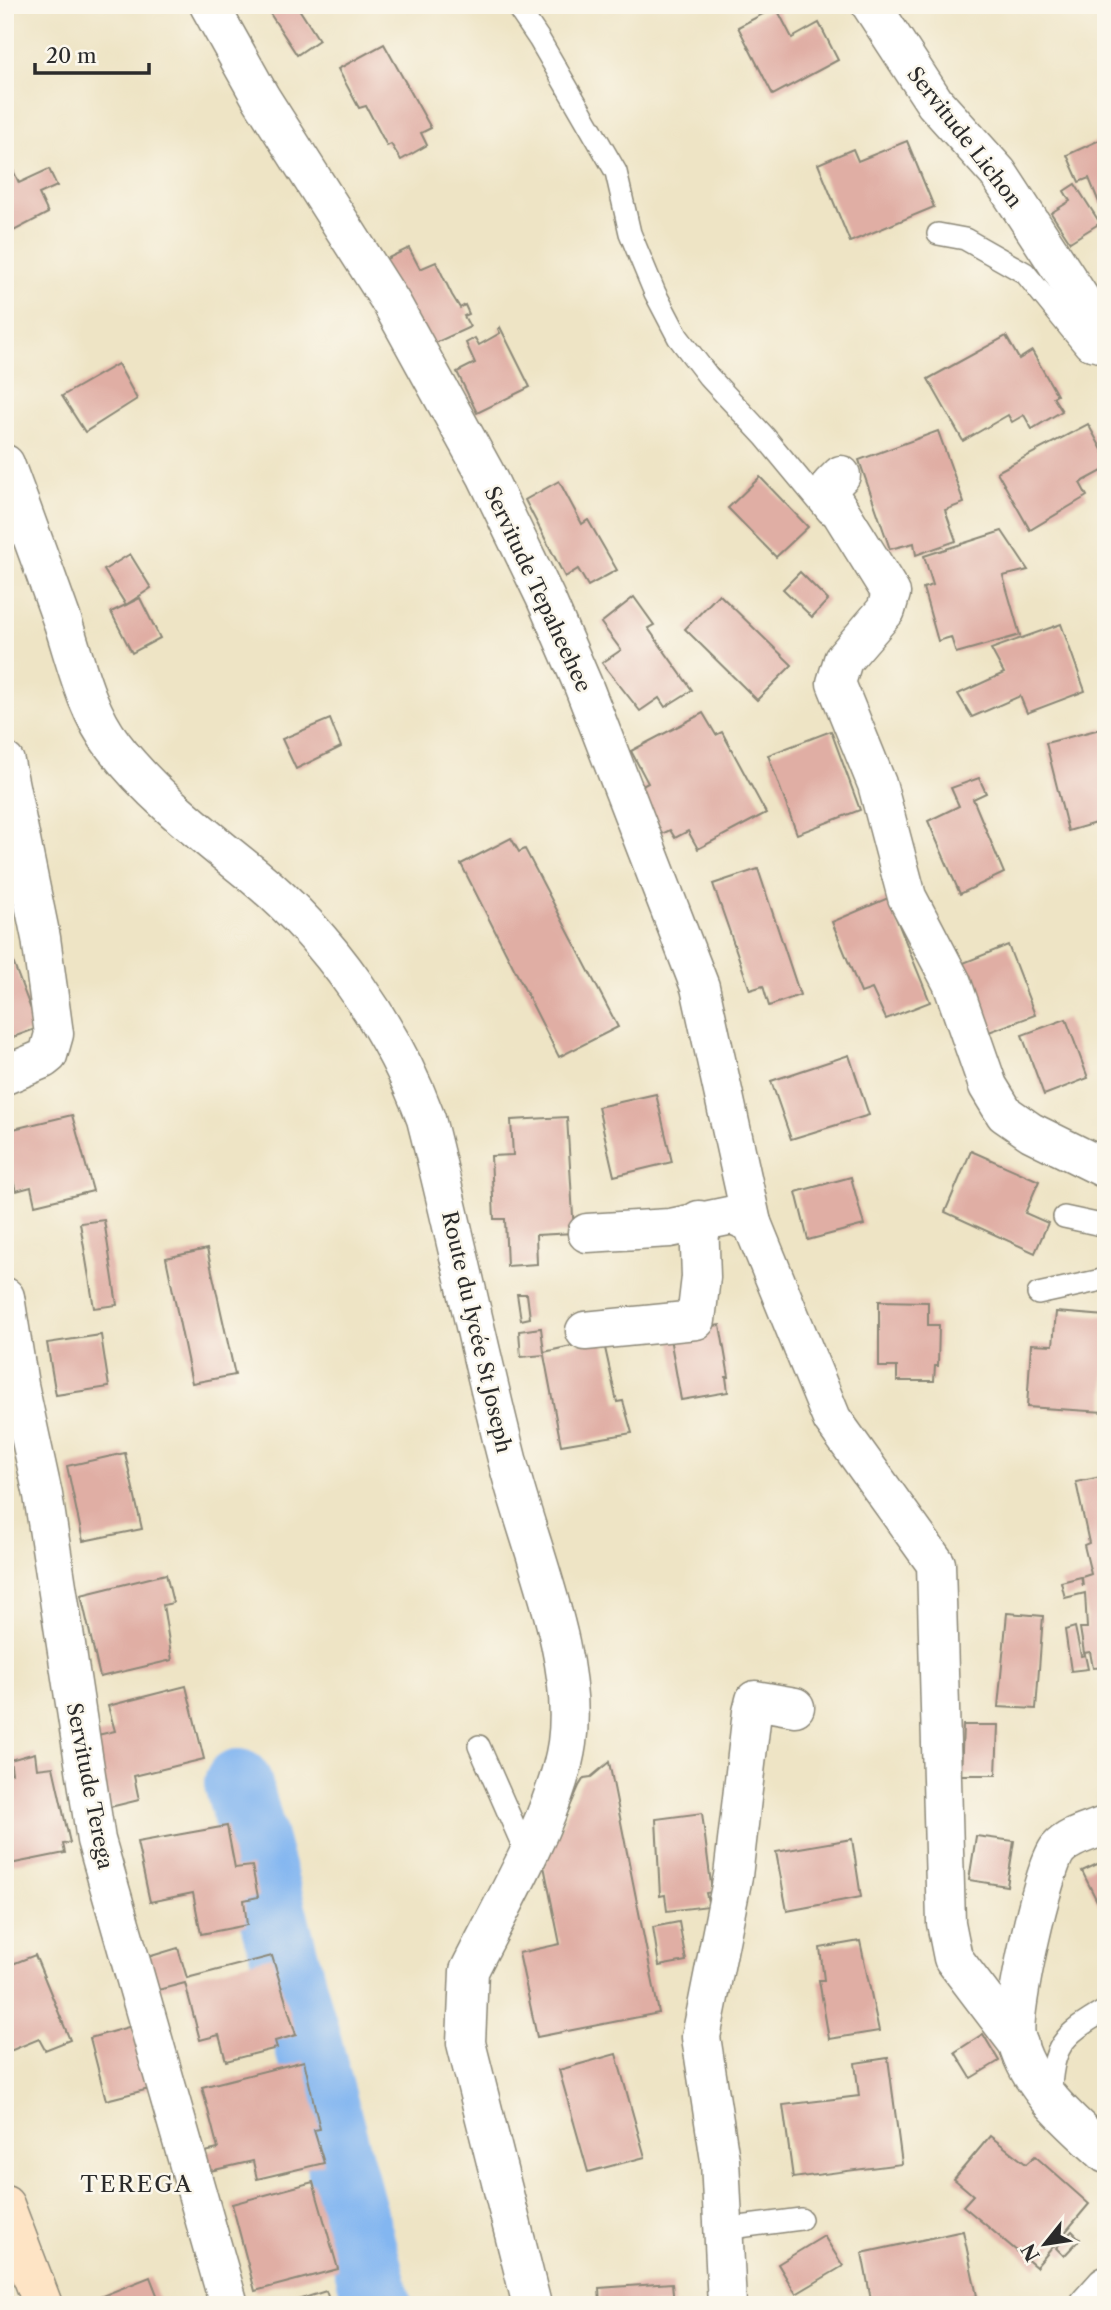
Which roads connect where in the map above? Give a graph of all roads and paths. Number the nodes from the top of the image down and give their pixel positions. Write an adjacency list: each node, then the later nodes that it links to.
1 (209, 5): 15 (street, Servitude Tepaheehee)
2 (516, 5): 9 (lane)
3 (871, 5): 5 (street, Servitude Lichon)
4 (938, 234): 6 (lane)
5 (1106, 338)
6 (1106, 349)
7 (5, 464): 25 (street, Route du lycée St Joseph)
8 (841, 475): 9 (street)
9 (889, 600): 12 (street)
10 (5, 762): 11 (street)
11 (5, 1075)
12 (1106, 1170)
13 (1064, 1217): 16 (lane)
14 (699, 1220): 15 (street); 17 (street); 21 (street)
15 (752, 1223): 27 (street, Servitude Tepaheehee)
16 (1106, 1226)
17 (587, 1233)
18 (1106, 1279): 19 (lane)
19 (1038, 1294)
20 (5, 1297): 35 (street, Servitude Terega)
21 (584, 1331)
22 (795, 1707): 32 (street)
23 (479, 1746): 25 (lane)
24 (1106, 1825): 27 (street)
25 (526, 1853): 36 (street, Route du lycée St Joseph)
26 (1106, 2010): 28 (lane)
27 (1020, 2045): 28 (street)
28 (1050, 2099): 29 (street)
29 (1106, 2154)
30 (5, 2205): 34 (street)
31 (801, 2218): 32 (lane)
32 (724, 2229): 37 (street)
33 (1106, 2286): 38 (street)
34 (44, 2305)
35 (229, 2305)
36 (532, 2305)
37 (727, 2305)
38 (1089, 2305)

